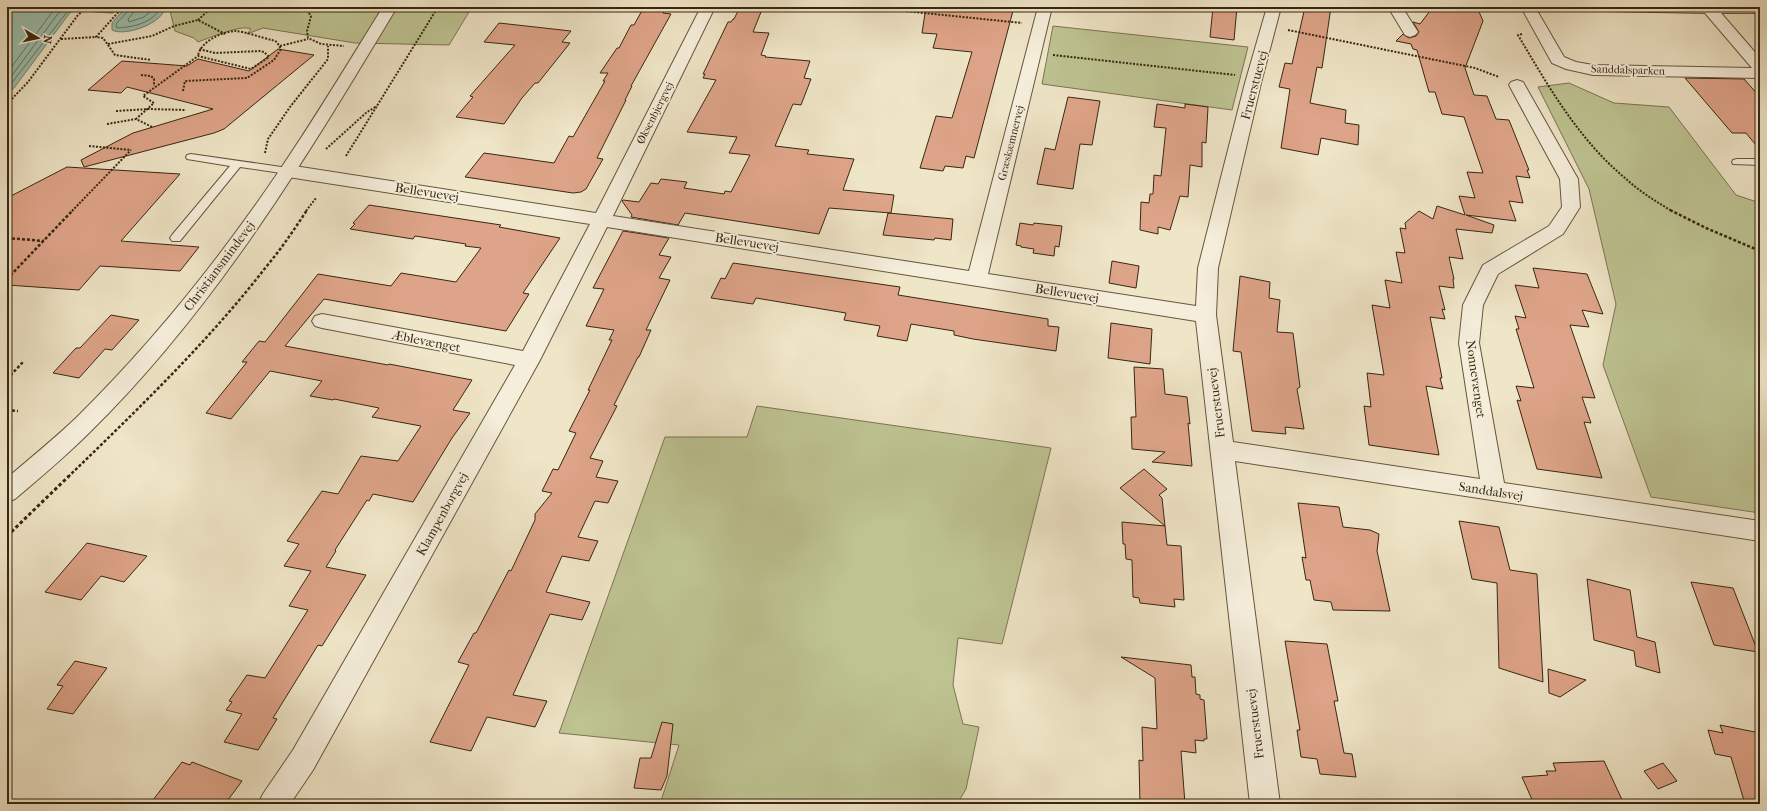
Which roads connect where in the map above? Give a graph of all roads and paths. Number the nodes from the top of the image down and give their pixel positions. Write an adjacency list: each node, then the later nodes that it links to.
1 (87, 7): 22 (path)
2 (123, 7): 21 (path)
3 (212, 7): 16 (path)
4 (301, 7): 23 (path)
5 (390, 7): 24 (street, Christiansmindevej)
6 (438, 7): 40 (path)
7 (708, 7): 57 (street, Øksenbjergvej)
8 (865, 7): 17 (path)
9 (1045, 7): 17 (street, Græskæmnervej)
10 (1395, 7): 19 (street)
11 (1528, 7): 18 (street, Sanddalsparken)
12 (1607, 7): 13 (street)
13 (1709, 8): 14 (street); 32 (street)
14 (1760, 9)
15 (1272, 17): 35 (street, Fruerstuevej); 36 (path)
16 (198, 20): 20 (path); 25 (path)
17 (1042, 24): 29 (street, Græskæmnervej)
18 (1539, 28): 33 (street, Sanddalsparken); 61 (path)
19 (1410, 32)
20 (225, 34): 26 (path); 28 (path)
21 (96, 37): 22 (path); 25 (path)
22 (61, 39): 39 (path)
23 (309, 39): 26 (path); 27 (path)
24 (368, 42): 27 (path); 55 (street, Christiansmindevej)
25 (108, 44): 31 (path)
26 (280, 46): 38 (path)
27 (328, 46): 54 (path)
28 (199, 49): 30 (path); 30 (path)
29 (1034, 53): 35 (path); 62 (street, Græskæmnervej)
30 (198, 56): 37 (path)
31 (151, 60)
32 (1760, 68)
33 (1760, 73)
34 (141, 75): 37 (path)
35 (1255, 77): 64 (street, Fruerstuevej)
36 (1517, 85): 72 (street, Nonnevænget)
37 (154, 87): 41 (path)
38 (183, 90)
39 (7, 104)
40 (378, 106): 48 (path); 49 (path)
41 (149, 109): 42 (path); 43 (path); 44 (path)
42 (186, 110)
43 (116, 111)
44 (136, 119): 45 (path); 46 (path)
45 (107, 124)
46 (152, 127)
47 (89, 146): 60 (path)
48 (320, 152)
49 (346, 156)
50 (191, 157): 53 (lane)
51 (1737, 162): 52 (lane)
52 (1760, 162)
53 (237, 164): 54 (lane); 59 (lane)
54 (261, 167): 55 (lane)
55 (288, 170): 57 (street, Bellevuevej); 73 (street, Christiansmindevej)
56 (316, 198): 75 (path)
57 (602, 219): 62 (street, Bellevuevej); 66 (street, Klampenborgvej)
58 (7, 238): 60 (path)
59 (176, 238)
60 (44, 241): 63 (path)
61 (1760, 251)
62 (977, 278): 64 (street, Bellevuevej)
63 (7, 279)
64 (1206, 314): 71 (street, Fruerstuevej)
65 (322, 321): 66 (street, Æblevænget)
66 (529, 360): 76 (street, Klampenborgvej)
67 (23, 362): 68 (path)
68 (7, 379)
69 (7, 410): 70 (path)
70 (18, 411)
71 (1222, 450): 72 (street, Sanddalsvej); 77 (street, Fruerstuevej)
72 (1494, 491): 74 (street, Sanddalsvej)
73 (7, 492)
74 (1760, 531)
75 (7, 536)
76 (274, 804)
77 (1265, 804)

